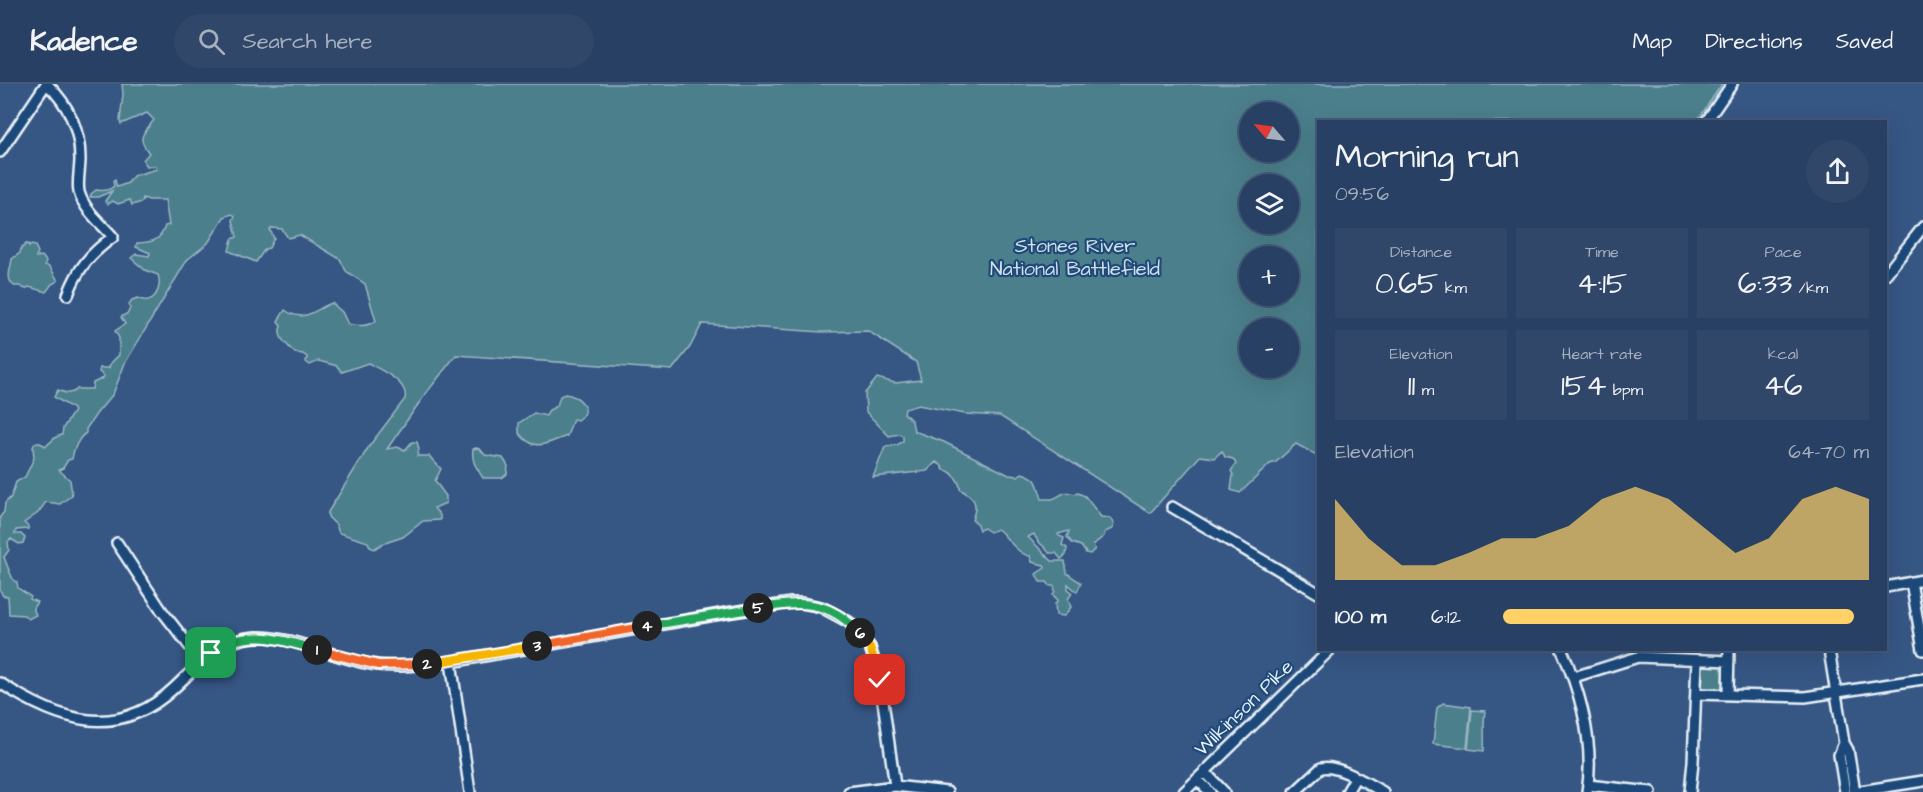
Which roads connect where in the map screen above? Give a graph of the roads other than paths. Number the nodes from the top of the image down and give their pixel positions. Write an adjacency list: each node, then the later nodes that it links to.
1 (46, 84): 4 (street); 7 (street)
2 (1732, 84): 3 (street)
3 (1707, 120)
4 (0, 152)
5 (1923, 228): 6 (street)
6 (1887, 273)
7 (68, 295)
8 (1172, 507): 13 (street)
9 (117, 543): 22 (street)
10 (1923, 580): 11 (street)
11 (1911, 582): 12 (street); 14 (street)
12 (1887, 587)
13 (1317, 592)
14 (1921, 622): 15 (street)
15 (1923, 650)
16 (1329, 651): 32 (street, Wilkinson Pike)
17 (1562, 651): 25 (street)
18 (1730, 651): 23 (street)
19 (1829, 651): 29 (street)
20 (1638, 653): 21 (street); 25 (street)
21 (1697, 660): 23 (street); 28 (street)
22 (201, 661): 24 (street); 27 (street)
23 (1729, 661): 30 (street)
24 (451, 662): 35 (street); 37 (street)
25 (1574, 677): 36 (street)
26 (1923, 679): 29 (street)
27 (0, 683)
28 (1696, 693): 30 (street); 47 (street)
29 (1837, 693): 30 (street); 31 (street)
30 (1728, 694)
31 (1844, 743): 48 (street); 49 (street)
32 (1201, 775): 40 (street, Wilkinson Pike); 41 (street); 42 (street)
33 (1355, 778): 43 (street); 44 (street); 45 (street)
34 (1923, 781): 49 (street)
35 (896, 786): 38 (street); 39 (street)
36 (1587, 789): 46 (street)
37 (470, 792)
38 (849, 792)
39 (947, 792)
40 (1184, 792)
41 (1210, 792)
42 (1224, 792)
43 (1295, 792)
44 (1347, 792)
45 (1383, 792)
46 (1651, 792)
47 (1690, 792)
48 (1845, 792)
49 (1855, 792)

